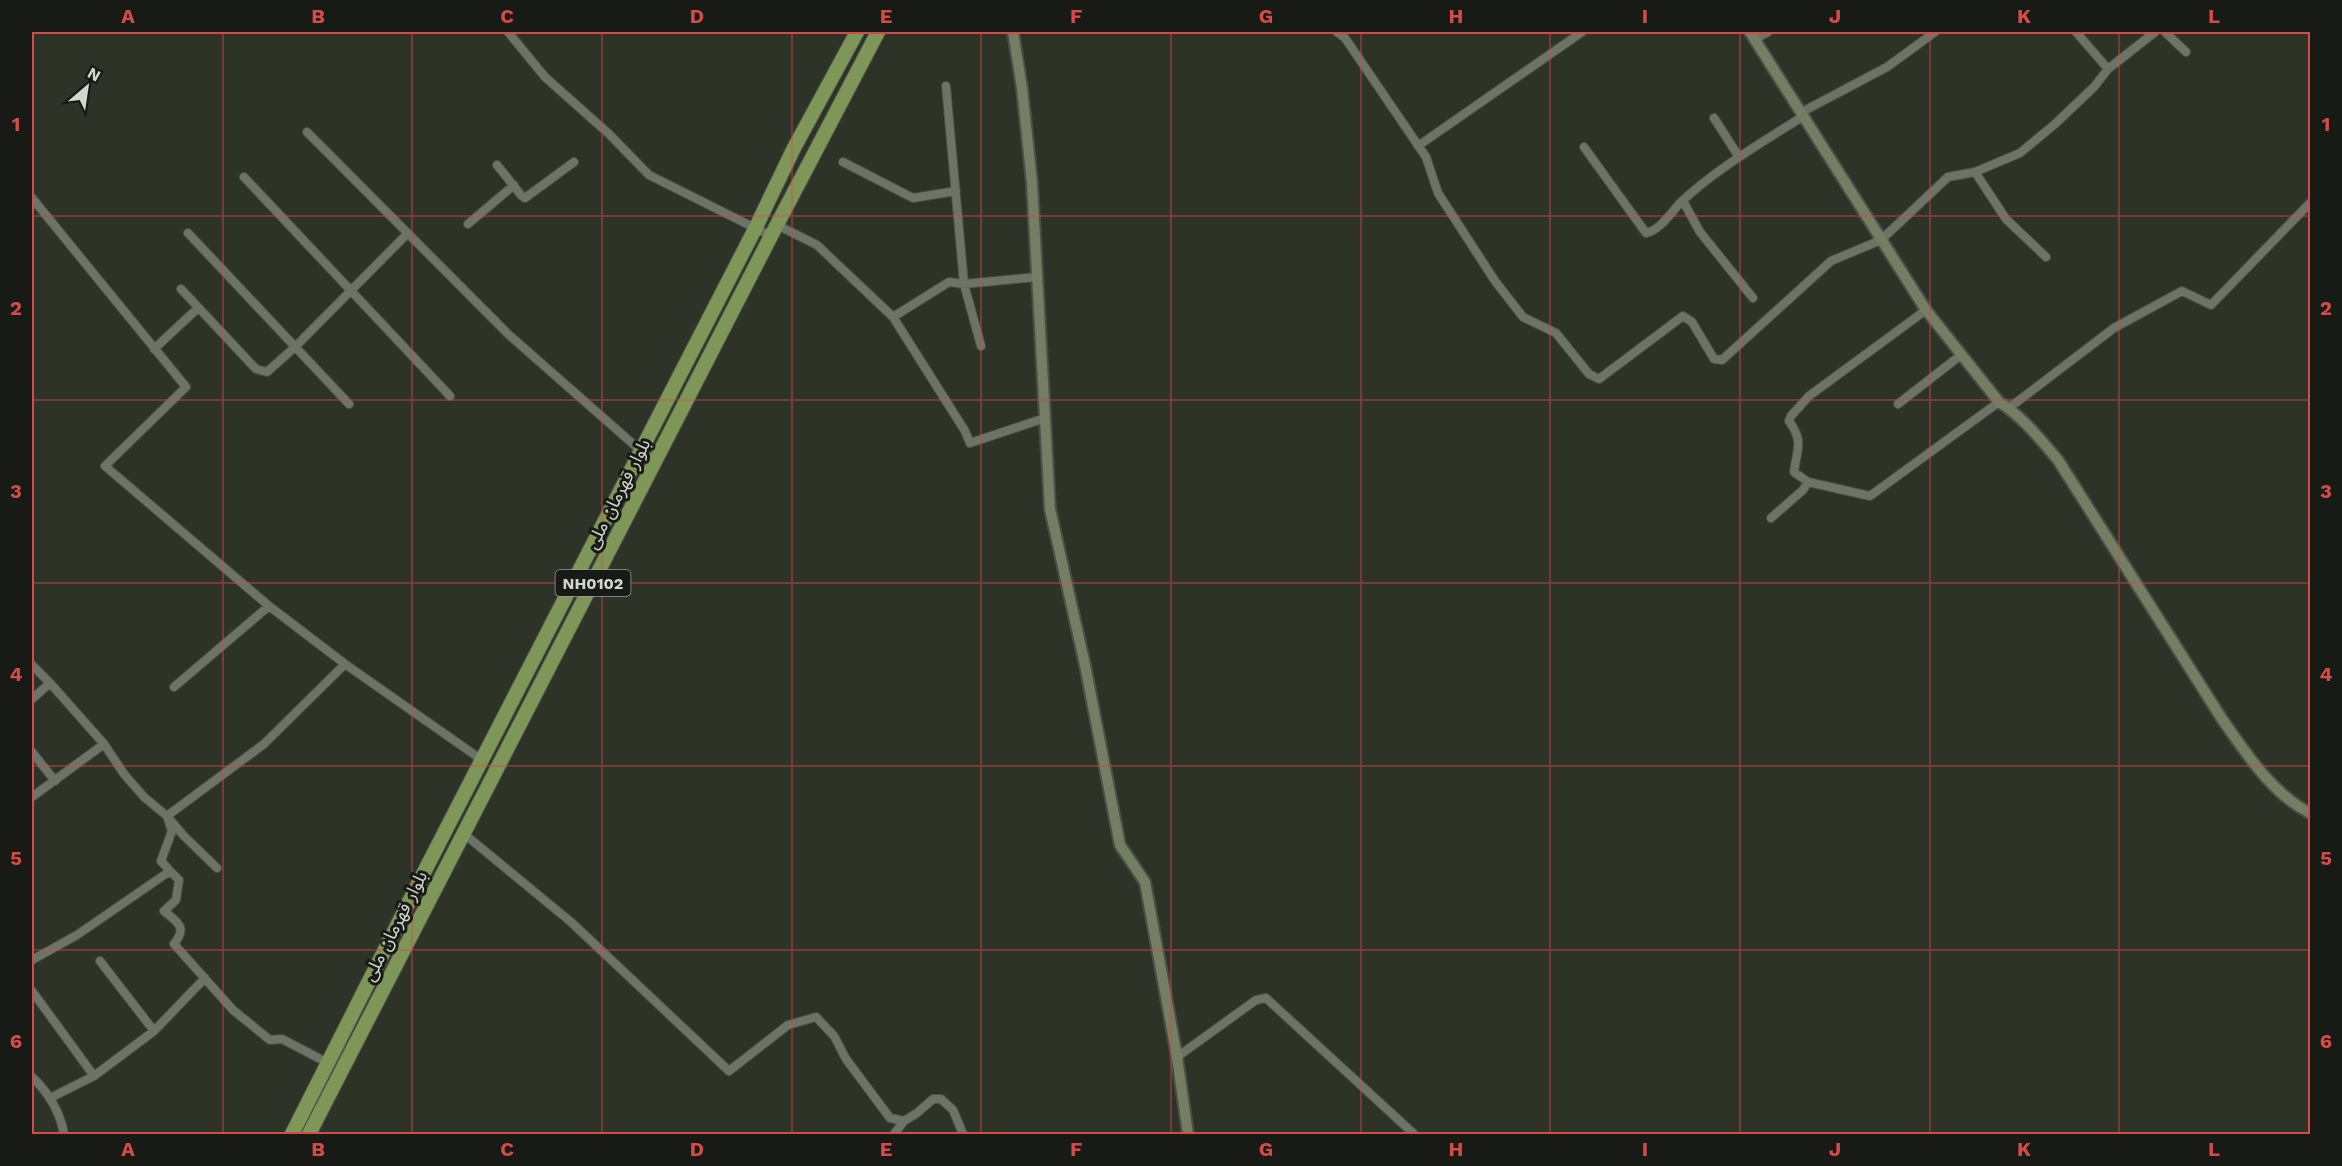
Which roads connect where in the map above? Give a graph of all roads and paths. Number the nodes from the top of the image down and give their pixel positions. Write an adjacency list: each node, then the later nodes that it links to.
1 (508, 32): 33 (street)
2 (856, 32): 33 (highway, بلوار قهرمان ملی / NH0102)
3 (878, 32): 34 (highway, بلوار قهرمان ملی / NH0102)
4 (1013, 32): 39 (street)
5 (1337, 32): 19 (street)
6 (1582, 32): 19 (street)
7 (1768, 32): 12 (street)
8 (1935, 32): 16 (street)
9 (2076, 32): 14 (street)
10 (2155, 32): 14 (street)
11 (2165, 32): 13 (street)
12 (1753, 35): 16 (street)
13 (2186, 52)
14 (2108, 69): 25 (street)
15 (946, 86): 28 (street)
16 (1801, 115): 21 (street); 37 (street)
17 (1714, 118): 21 (street)
18 (307, 132): 35 (street)
19 (1419, 146): 37 (street)
20 (1584, 147): 30 (street)
21 (1739, 157): 30 (street)
22 (574, 162): 27 (street)
23 (843, 162): 28 (street)
24 (497, 165): 27 (street)
25 (1975, 171): 37 (street); 38 (street)
26 (244, 177): 42 (street)
27 (513, 185): 32 (street)
28 (956, 191): 40 (street)
29 (32, 198): 49 (street)
30 (1683, 201): 43 (street)
31 (2310, 203): 55 (street)
32 (468, 224)
33 (755, 229): 34 (street); 57 (highway, بلوار قهرمان ملی / NH0102)
34 (774, 230): 46 (street); 58 (highway, بلوار قهرمان ملی / NH0102)
35 (408, 233): 42 (street); 57 (street)
36 (188, 234): 48 (street)
37 (1881, 240): 45 (street)
38 (2046, 257)
39 (1036, 277): 40 (street); 56 (street)
40 (964, 284): 46 (street); 47 (street)
41 (181, 289): 44 (street)
42 (351, 291): 48 (street); 51 (street)
43 (1753, 298)
44 (198, 308): 48 (street); 49 (street)
45 (1926, 310): 50 (street); 59 (street)
46 (893, 317): 56 (street)
47 (981, 346)
48 (295, 348): 53 (street)
49 (154, 349): 61 (street)
50 (1962, 355): 52 (street); 54 (street)
51 (450, 396)
52 (1999, 402): 55 (street); 59 (street)
53 (349, 404)
54 (1898, 404)
55 (2009, 408): 72 (street)
56 (1045, 418): 82 (street)
57 (641, 451): 58 (street); 69 (highway, بلوار قهرمان ملی / NH0102)
58 (656, 461): 74 (highway, بلوار قهرمان ملی / NH0102)
59 (1808, 482): 60 (street)
60 (1771, 518)
61 (269, 606): 62 (street); 65 (street)
62 (345, 664): 69 (street); 73 (street)
63 (32, 665): 64 (street)
64 (50, 683): 66 (street); 67 (street)
65 (174, 687)
66 (32, 699)
67 (104, 744): 70 (street); 73 (street)
68 (32, 752): 70 (street)
69 (482, 760): 83 (highway, بلوار قهرمان ملی / NH0102)
70 (55, 781): 71 (street)
71 (32, 796)
72 (2310, 813)
73 (167, 816): 75 (street); 76 (street)
74 (464, 833): 87 (street); 90 (highway, بلوار قهرمان ملی / NH0102)
75 (217, 868)
76 (170, 871): 77 (street); 79 (street)
77 (32, 960)
78 (100, 961): 81 (street)
79 (205, 978): 81 (street); 83 (street)
80 (32, 991): 84 (street)
81 (154, 1031): 84 (street)
82 (1177, 1057): 93 (street); 94 (street)
83 (328, 1064): 89 (highway, بلوار قهرمان ملی / NH0102)
84 (94, 1076): 86 (street)
85 (32, 1077): 86 (street)
86 (50, 1098): 88 (street)
87 (904, 1121): 91 (street); 92 (street)
88 (64, 1134)
89 (292, 1134)
90 (309, 1134)
91 (894, 1134)
92 (963, 1134)
93 (1187, 1134)
94 (1414, 1134)

